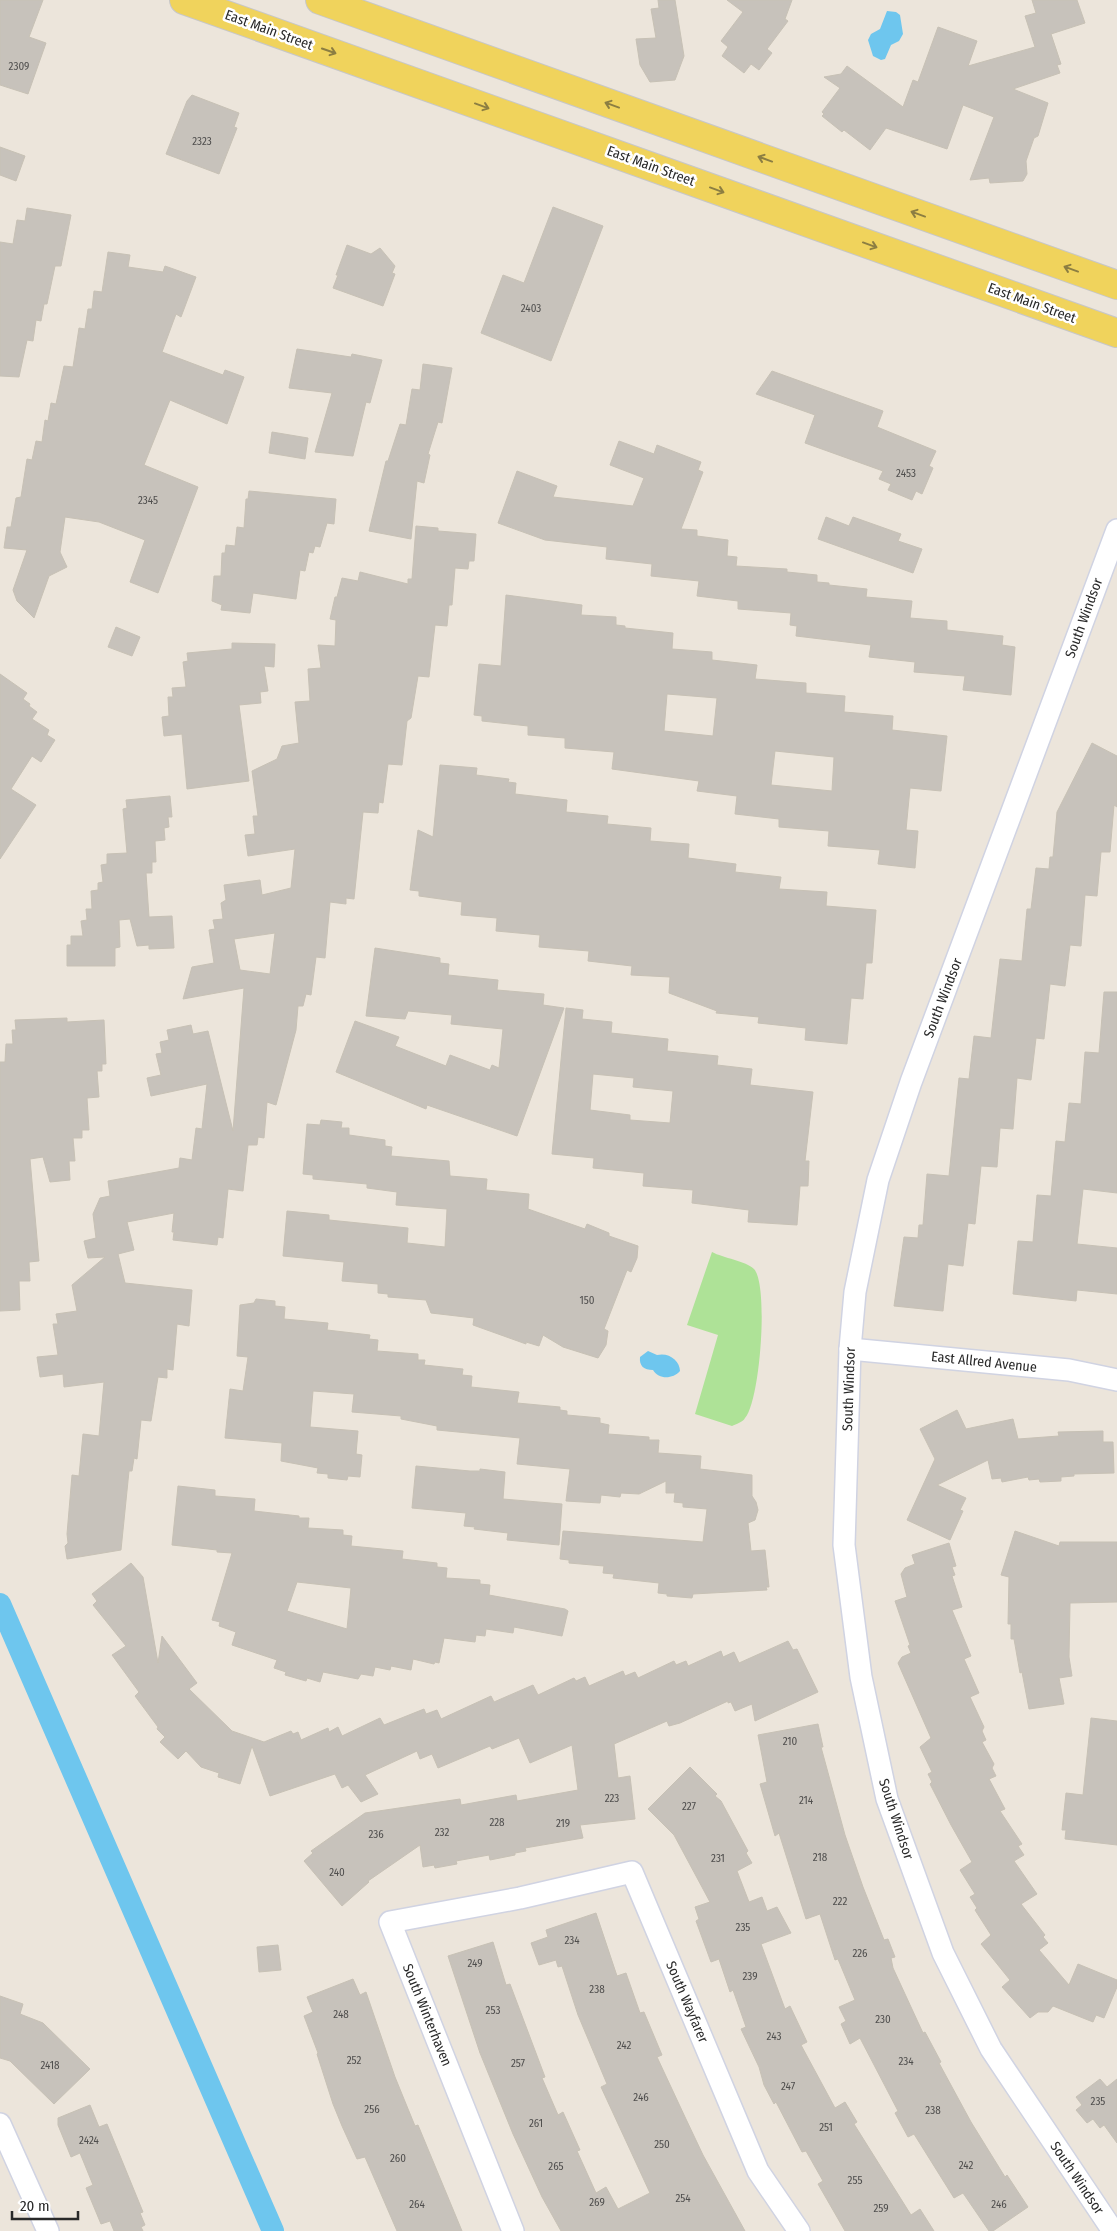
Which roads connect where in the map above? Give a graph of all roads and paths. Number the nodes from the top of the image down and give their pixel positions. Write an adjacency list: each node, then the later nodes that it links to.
1 (184, 0): 4 (main road, East Main Street, one-way to 4)
2 (320, 0): 3 (main road, one-way to 2)
3 (1117, 285)
4 (1117, 334)
5 (1117, 530): 6 (street, South Windsor)
6 (850, 1349): 7 (street, East Allred Avenue); 13 (street, South Windsor)
7 (1117, 1380)
8 (520, 1898): 11 (street, South Winterhaven); 12 (street, South Wayfarer)
9 (0, 2124): 10 (street)
10 (48, 2231)
11 (513, 2231)
12 (799, 2231)
13 (1113, 2231)

